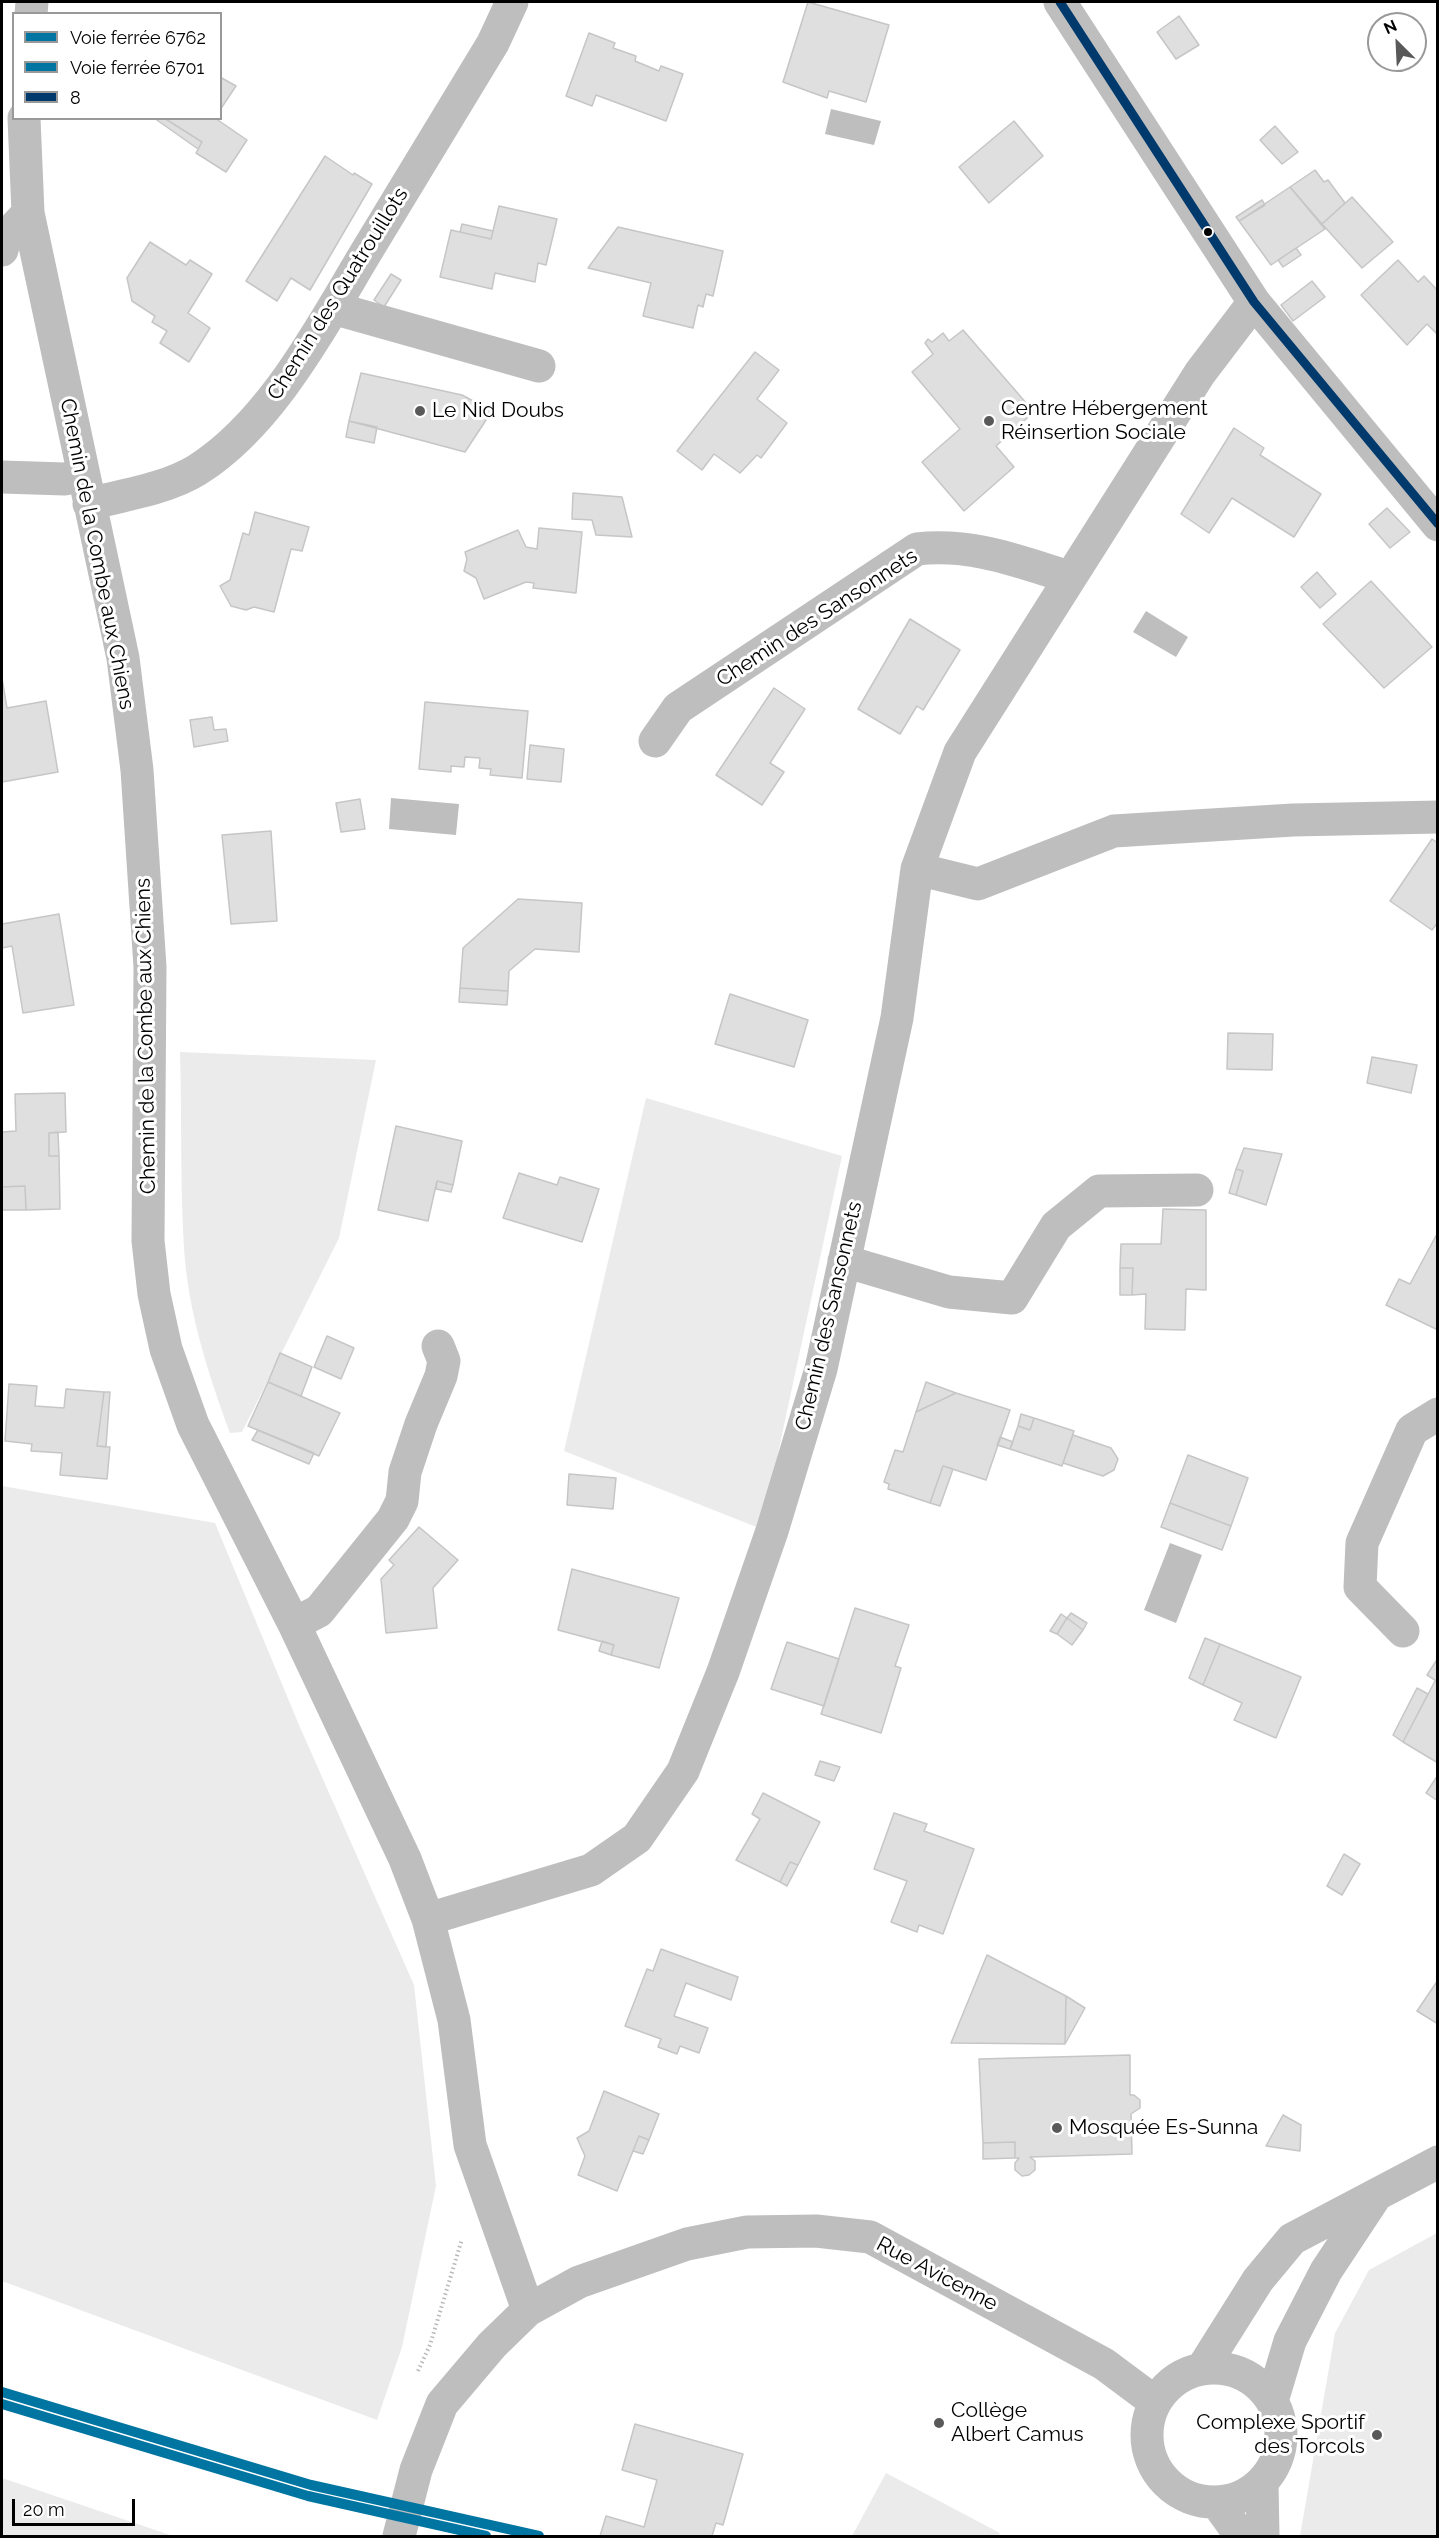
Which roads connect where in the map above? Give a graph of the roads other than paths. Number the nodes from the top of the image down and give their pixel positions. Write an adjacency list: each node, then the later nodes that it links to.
1 (512, 2): 7 (street, Chemin des Quatrouillots)
2 (1060, 2): 6 (street)
3 (24, 120): 4 (street, Chemin de la Combe aux Chiens)
4 (28, 213): 5 (street); 10 (street, Chemin de la Combe aux Chiens)
5 (2, 250)
6 (1254, 302): 11 (street); 12 (street, Chemin des Sansonnets)
7 (333, 308): 8 (street); 10 (street, Chemin des Quatrouillots)
8 (538, 366)
9 (2, 477): 10 (street, Chemin des Quatrouillots)
10 (86, 490): 20 (street, Chemin de la Combe aux Chiens)
11 (1437, 525)
12 (1069, 577): 13 (street, Chemin des Sansonnets); 15 (street, Chemin des Sansonnets)
13 (655, 741)
14 (1437, 818): 15 (street)
15 (917, 869): 17 (street, Chemin des Sansonnets)
16 (1197, 1190): 17 (street)
17 (844, 1261): 22 (street, Chemin des Sansonnets)
18 (438, 1346): 20 (street)
19 (1437, 1414): 21 (street)
20 (294, 1624): 22 (street, Chemin de la Combe aux Chiens)
21 (1403, 1631)
22 (428, 1919): 25 (street, Chemin de la Combe aux Chiens)
23 (1437, 2162): 24 (street)
24 (1378, 2193): 26 (street); 27 (street)
25 (528, 2310): 28 (street, Rue Avicenne); 31 (street)
26 (1202, 2369): 27 (street); 28 (street)
27 (1272, 2401): 29 (street)
28 (1155, 2402): 30 (street)
29 (1262, 2483): 30 (street); 33 (street)
30 (1217, 2503): 32 (street)
31 (399, 2536)
32 (1241, 2536)
33 (1263, 2536)

